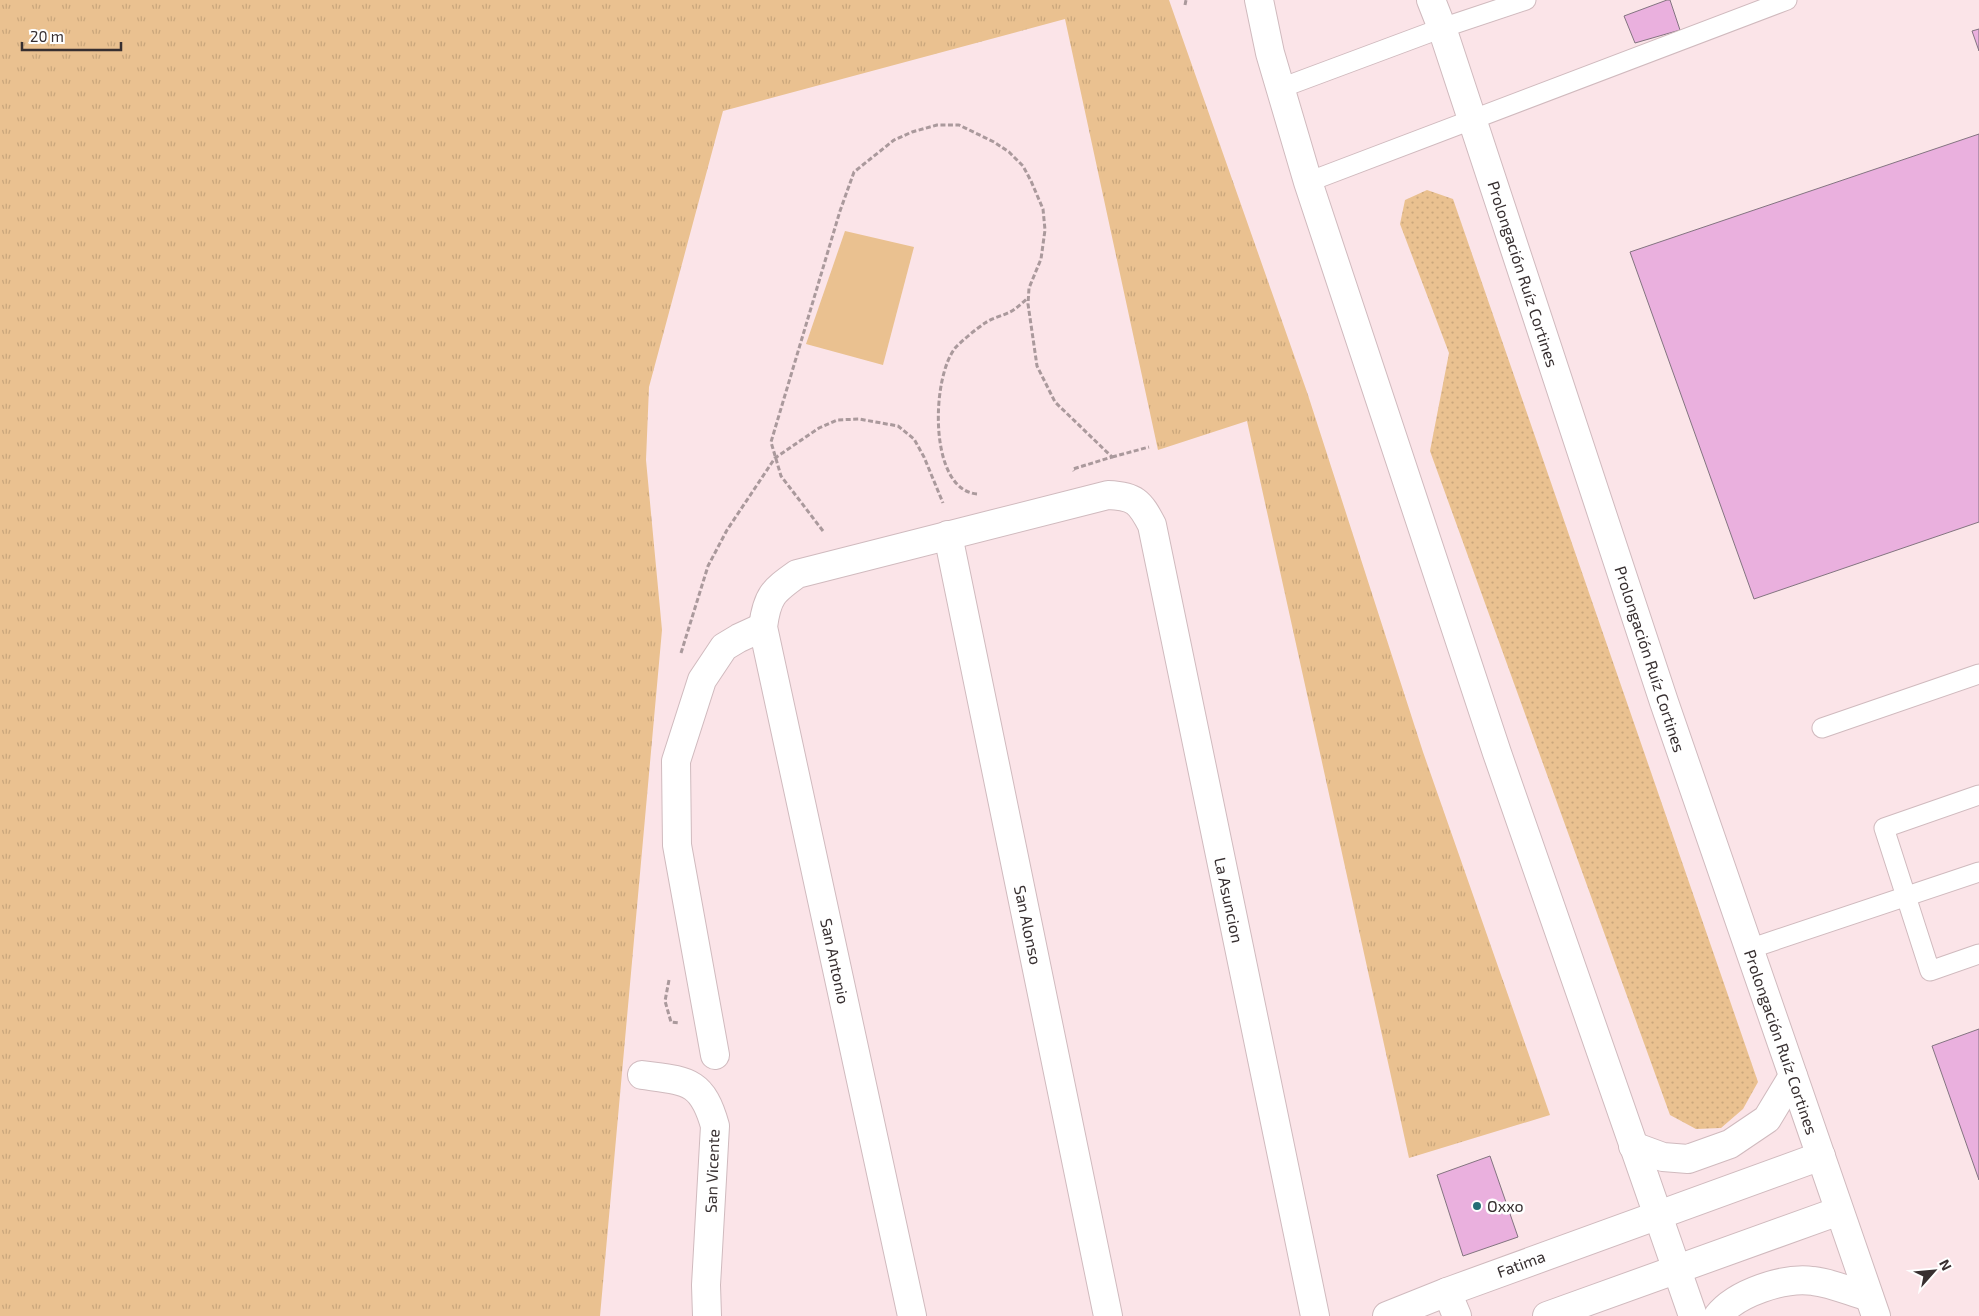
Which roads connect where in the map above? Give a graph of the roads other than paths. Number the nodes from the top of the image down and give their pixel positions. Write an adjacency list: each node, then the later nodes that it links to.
1 (1259, 0): 6 (street)
2 (1431, 0): 5 (street, Prolongación Ruíz Cortines)
3 (1526, 0): 5 (lane)
4 (1787, 0): 7 (lane)
5 (1442, 28): 6 (lane); 7 (street, Prolongación Ruíz Cortines)
6 (1280, 88): 8 (street)
7 (1472, 120): 8 (lane); 16 (street, Prolongación Ruíz Cortines)
8 (1308, 182): 21 (street)
9 (948, 535): 10 (street); 30 (street, San Alonso); 31 (street, La Asuncion)
10 (765, 616): 18 (street); 29 (street, San Antonio)
11 (1979, 674): 12 (lane)
12 (1822, 728)
13 (1979, 795): 15 (lane)
14 (1979, 872): 15 (lane)
15 (1906, 896): 16 (lane); 17 (lane)
16 (1749, 949): 20 (street, Prolongación Ruíz Cortines)
17 (1979, 954)
18 (716, 1054)
19 (642, 1075): 28 (street, San Vicente)
20 (1793, 1076): 21 (street); 22 (street, Prolongación Ruíz Cortines)
21 (1633, 1146): 24 (street)
22 (1821, 1156): 23 (street, Prolongación Ruíz Cortines); 24 (street, Fatima)
23 (1840, 1211): 25 (street); 27 (street, Prolongación Ruíz Cortines)
24 (1657, 1214): 25 (street); 26 (street, Fatima)
25 (1677, 1269): 33 (street); 34 (street)
26 (1452, 1304): 32 (street, Fatima)
27 (1872, 1306): 35 (street)
28 (707, 1316)
29 (912, 1316)
30 (1108, 1316)
31 (1315, 1316)
32 (1387, 1316)
33 (1546, 1316)
34 (1693, 1316)
35 (1718, 1316)

